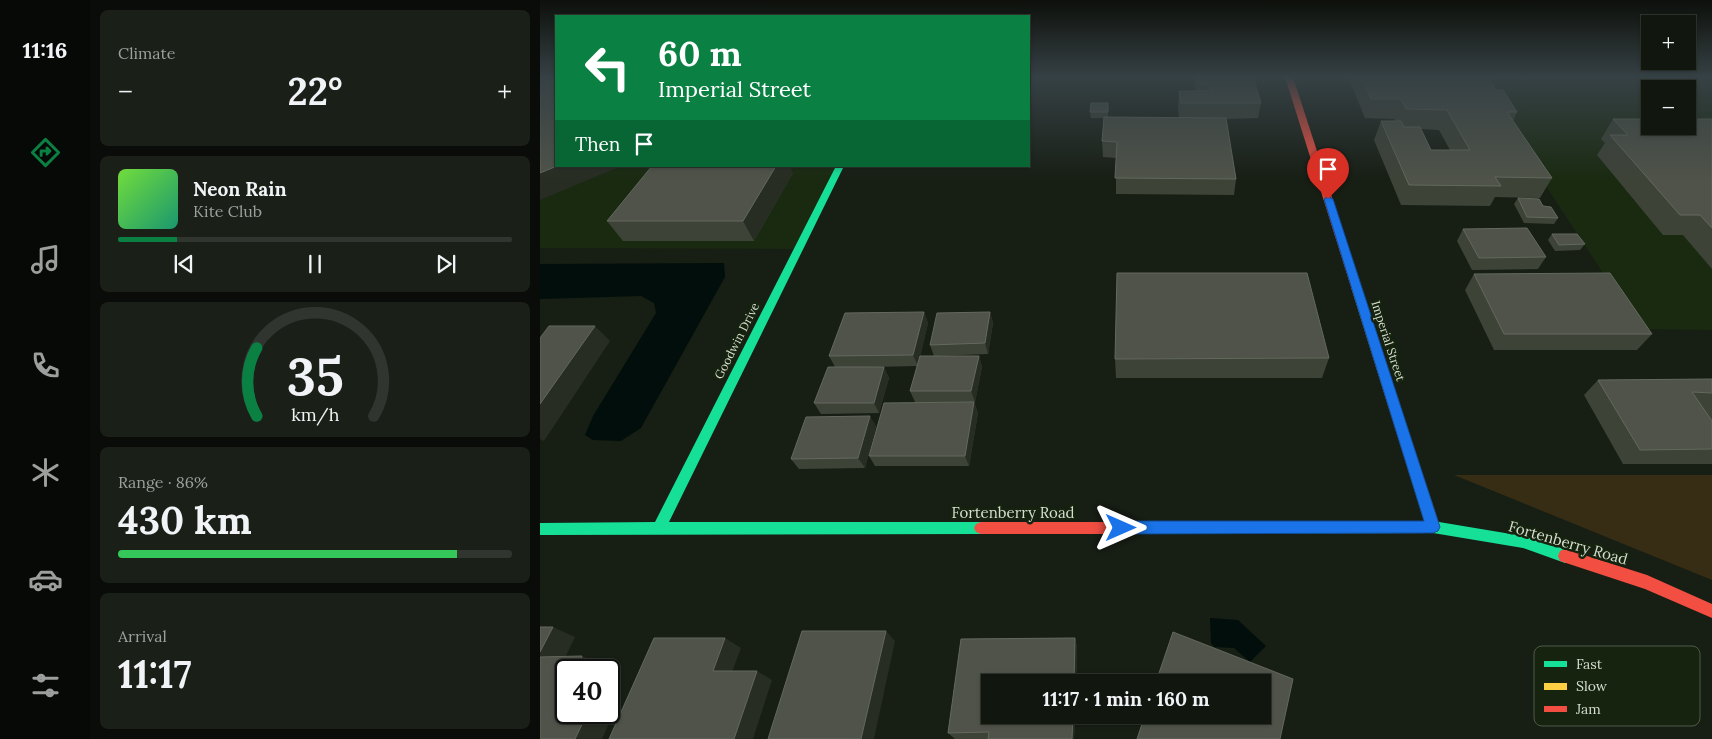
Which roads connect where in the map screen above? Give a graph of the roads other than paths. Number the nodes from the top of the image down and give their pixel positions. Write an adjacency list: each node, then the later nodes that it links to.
1 (1301, 111): 3 (street, Imperial Street)
2 (840, 167): 4 (street, Goodwin Drive)
3 (1433, 527): 4 (street, Fortenberry Road); 6 (street, Fortenberry Road)
4 (659, 528): 5 (street, Fortenberry Road)
5 (540, 530)
6 (1712, 611)

